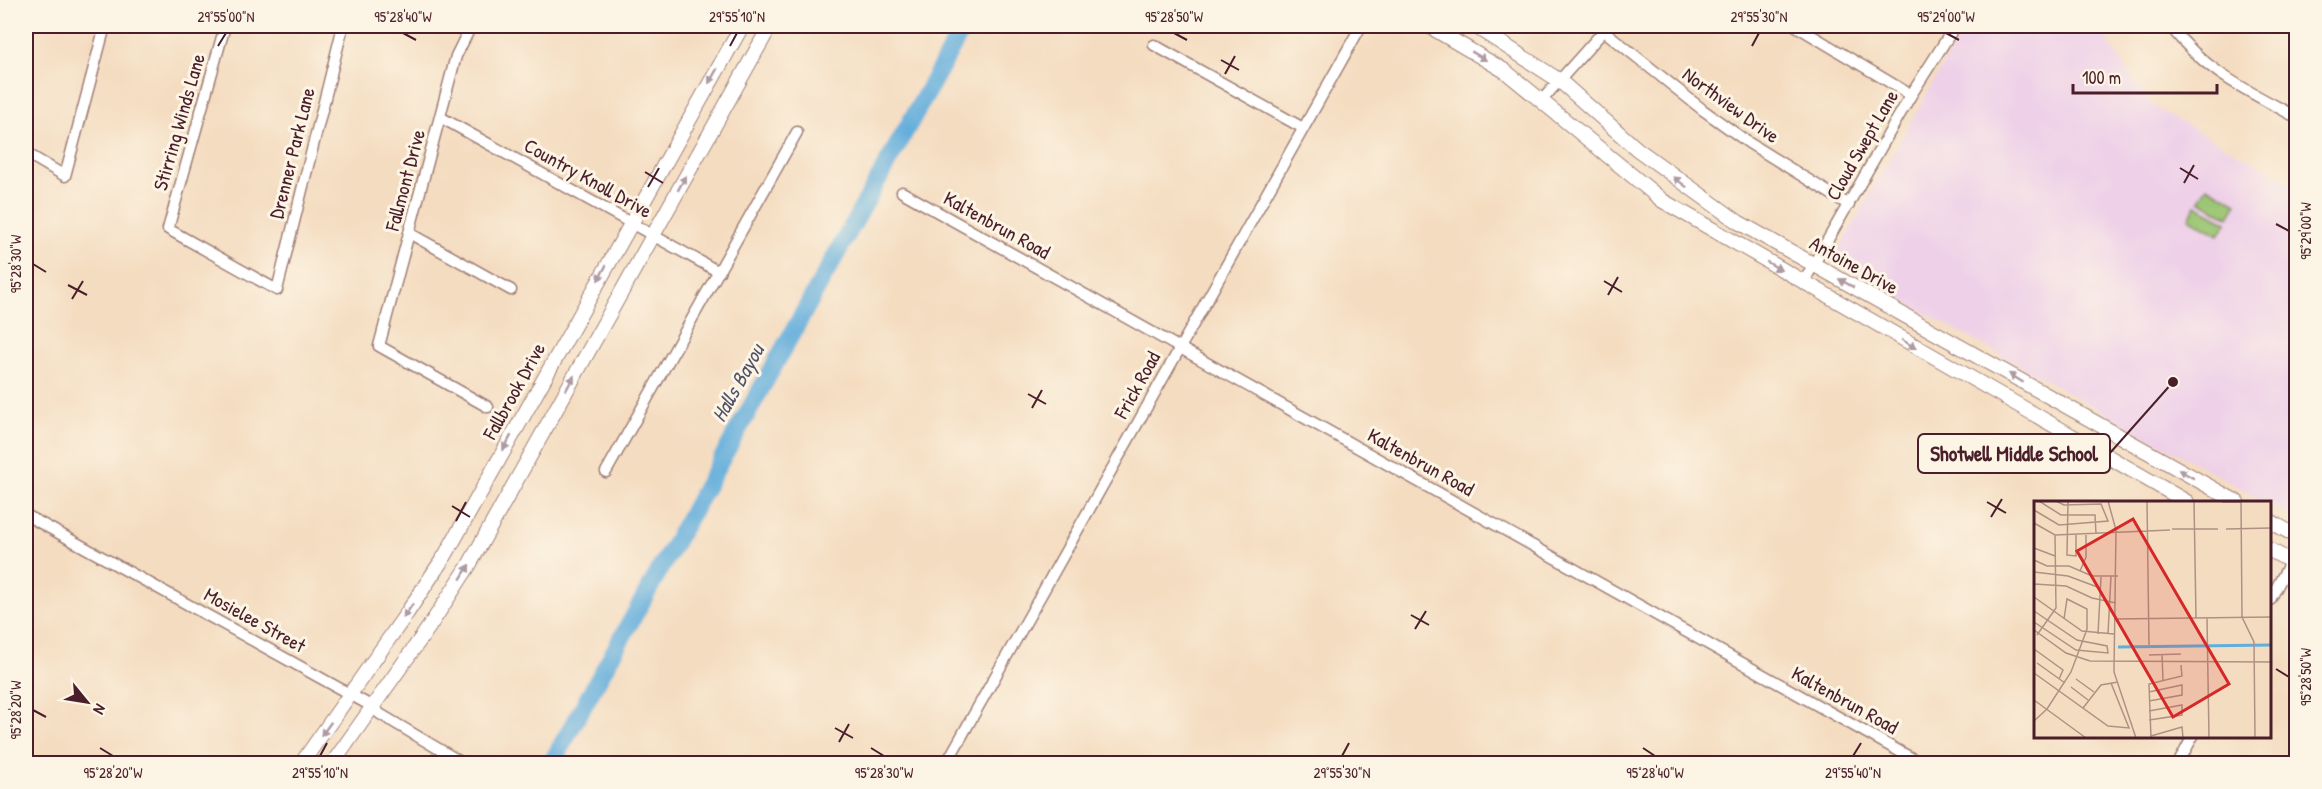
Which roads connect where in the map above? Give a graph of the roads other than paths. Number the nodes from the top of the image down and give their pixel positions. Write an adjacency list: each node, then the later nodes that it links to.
1 (105, 26): 22 (street)
2 (225, 26): 31 (street, Stirring Winds Lane)
3 (343, 26): 31 (street, Drenner Park Lane)
4 (471, 26): 18 (street, Fallmont Drive)
5 (742, 26): 25 (main road, Fallbrook Drive, one-way to 25)
6 (770, 26): 27 (main road, one-way to 6)
7 (1361, 26): 20 (street, Frick Road)
8 (1429, 26): 17 (main road, Antoine Drive, one-way to 17)
9 (1475, 26): 15 (main road, Antoine Drive)
10 (1796, 26): 16 (street)
11 (1955, 26): 16 (street, Cloud Swept Lane)
12 (2170, 26): 19 (street)
13 (1603, 27): 15 (street); 24 (street, Northview Drive)
14 (1154, 45): 20 (street)
15 (1560, 81): 17 (street); 28 (main road, Antoine Drive, one-way to 15)
16 (1911, 95): 24 (street, Cloud Swept Lane)
17 (1542, 100): 30 (main road, Antoine Drive, one-way to 30)
18 (440, 117): 25 (street, Country Knoll Drive); 26 (street, Fallmont Drive)
19 (2296, 117)
20 (1303, 128): 33 (street, Frick Road)
21 (797, 132): 29 (street)
22 (26, 153)
23 (902, 192): 33 (street, Kaltenbrun Road)
24 (1849, 205): 28 (street, Cloud Swept Lane)
25 (631, 222): 27 (street, Country Knoll Drive); 46 (main road, Fallbrook Drive, one-way to 46)
26 (409, 233): 32 (street); 35 (street, Fallmont Drive)
27 (653, 234): 29 (street, Country Knoll Drive); 47 (main road, one-way to 27)
28 (1814, 264): 30 (street, Cloud Swept Lane); 34 (main road, Antoine Drive, one-way to 28)
29 (718, 272): 37 (street)
30 (1803, 283): 36 (main road, Antoine Drive, one-way to 36)
31 (278, 290)
32 (511, 290)
33 (1179, 347): 52 (street, Frick Road); 53 (street, Kaltenbrun Road)
34 (2037, 392): 36 (main road); 39 (main road, Antoine Drive, one-way to 34)
35 (488, 407)
36 (2027, 411): 38 (main road, Antoine Drive)
37 (606, 472)
38 (2185, 501)
39 (2235, 501)
40 (26, 515): 46 (street, Mosielee Street)
41 (2271, 521): 42 (main road)
42 (2296, 536)
43 (2271, 550): 44 (main road)
44 (2295, 559): 45 (street)
45 (2271, 598)
46 (351, 694): 47 (street, Mosielee Street); 49 (main road, Fallbrook Drive, one-way to 49)
47 (373, 707): 50 (main road); 51 (street, Mosielee Street)
48 (2192, 738): 54 (street)
49 (301, 764)
50 (332, 764)
51 (464, 764)
52 (945, 764)
53 (1922, 764)
54 (2178, 764)

